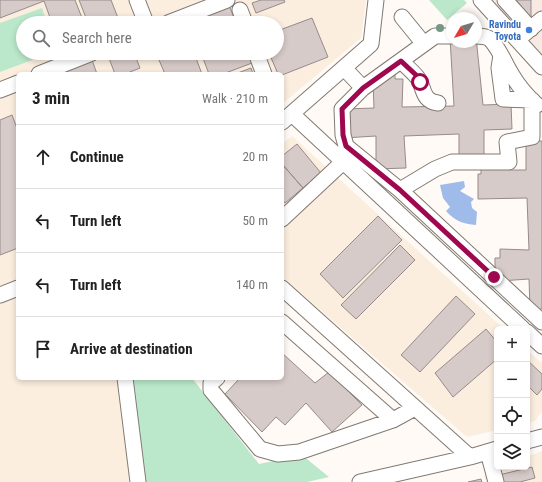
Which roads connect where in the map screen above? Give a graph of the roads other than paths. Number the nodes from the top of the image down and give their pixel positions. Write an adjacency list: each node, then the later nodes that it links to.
1 (138, 0): 6 (street)
2 (227, 0): 7 (street)
3 (376, 0): 20 (street)
4 (481, 0): 13 (street)
5 (505, 0): 10 (street)
6 (144, 16)
7 (186, 16)
8 (402, 17): 14 (street)
9 (542, 19): 10 (street)
10 (530, 29): 13 (street)
11 (446, 36): 14 (street)
12 (482, 36): 15 (street)
13 (517, 40): 19 (street)
14 (424, 44): 18 (street)
15 (501, 55): 27 (street); 27 (street)
16 (74, 60): 21 (street)
17 (259, 60): 22 (street)
18 (401, 61): 24 (street); 26 (street)
19 (542, 67)
20 (344, 68): 24 (street); 28 (street)
21 (44, 72)
22 (263, 72)
23 (16, 83): 25 (street)
24 (363, 88): 31 (street)
25 (0, 90)
26 (438, 103)
27 (537, 105): 29 (street)
28 (287, 118): 30 (street)
29 (537, 137): 31 (street)
30 (344, 162): 32 (street); 40 (street)
31 (400, 190): 38 (street)
32 (284, 217)
33 (16, 289): 35 (street)
34 (284, 290): 36 (street)
35 (0, 295)
36 (297, 302): 37 (street); 45 (street)
37 (284, 312)
38 (542, 322)
39 (284, 324): 46 (street)
40 (520, 326)
41 (530, 335): 42 (street)
42 (542, 346)
43 (125, 380): 51 (street)
44 (214, 380): 46 (street)
45 (415, 408): 46 (street); 50 (street)
46 (393, 420)
47 (542, 437): 48 (street)
48 (530, 440)
49 (493, 450): 50 (street); 53 (street)
50 (470, 457): 52 (street)
51 (138, 482)
52 (360, 482)
53 (496, 482)

